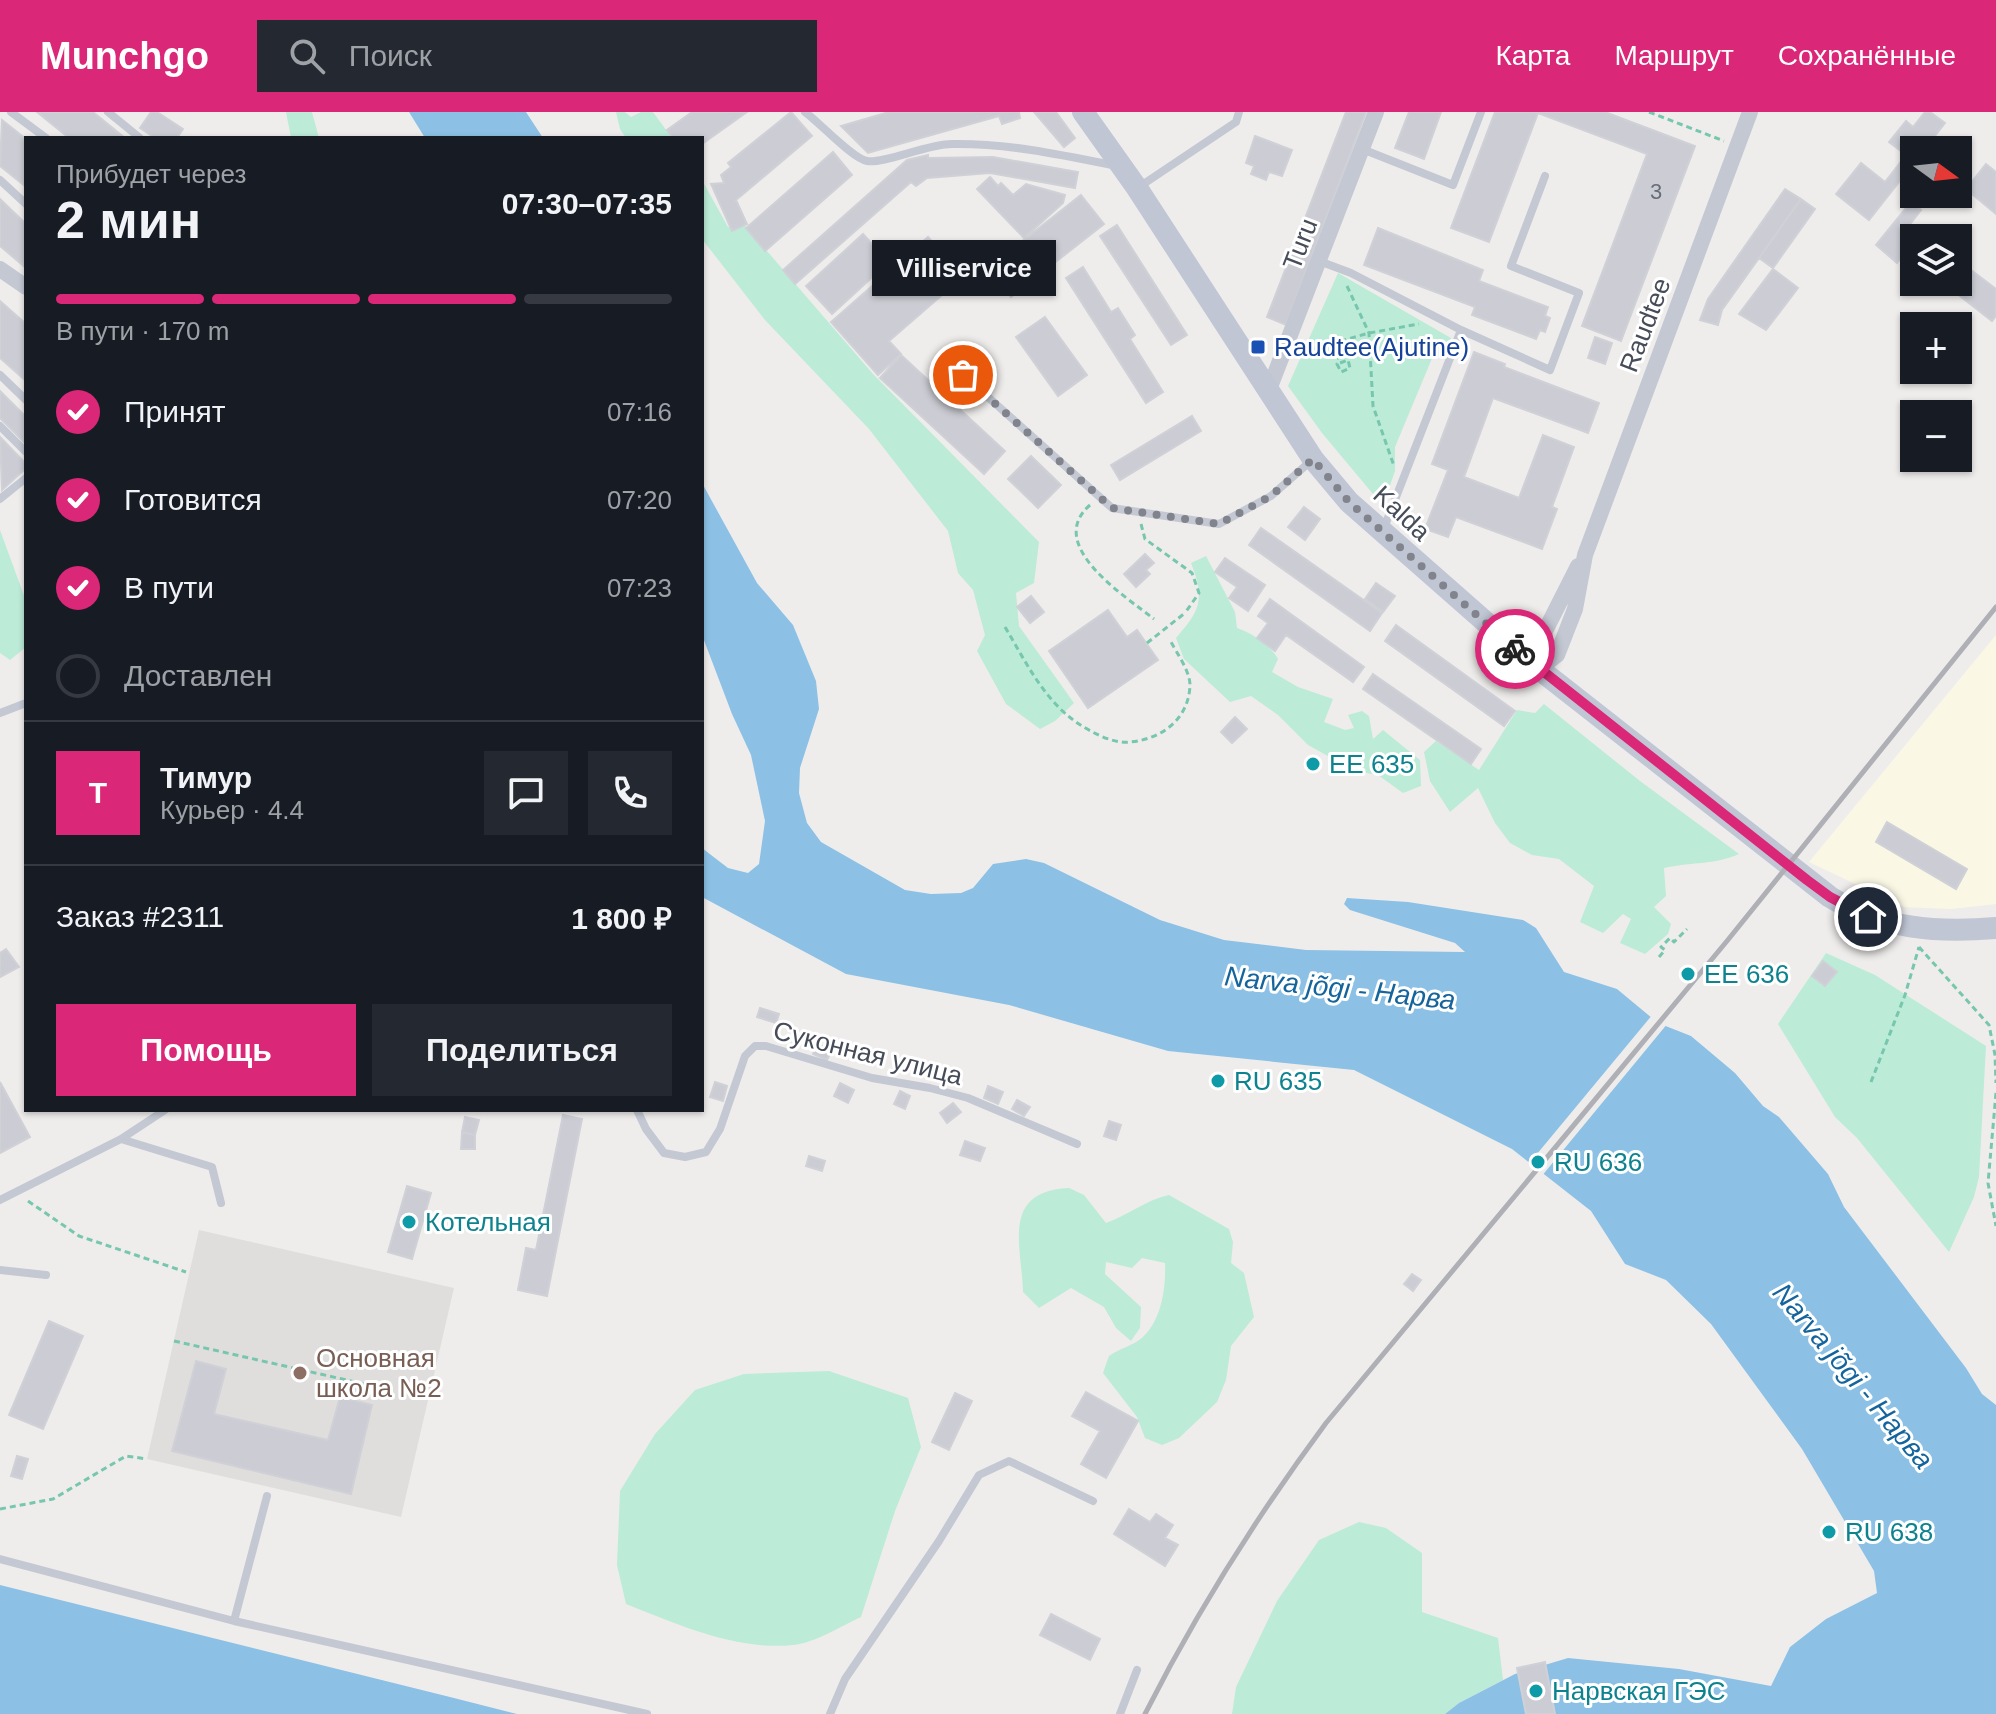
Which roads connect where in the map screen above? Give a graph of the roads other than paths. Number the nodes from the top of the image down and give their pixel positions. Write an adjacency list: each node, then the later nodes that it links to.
1 (11, 112): 9 (lane)
2 (108, 112): 10 (lane)
3 (805, 112): 12 (lane)
4 (1083, 112): 12 (street, Kalda)
5 (1239, 112): 15 (lane)
6 (1376, 112): 11 (street, Turu)
7 (1481, 112): 11 (lane)
8 (1750, 112): 31 (street, Raudtee)
9 (43, 136)
10 (138, 136)
11 (1362, 149): 17 (street, Turu)
12 (1122, 167): 15 (street, Kalda)
13 (1545, 176): 20 (lane)
14 (0, 180): 16 (lane)
15 (1137, 188): 23 (street, Kalda)
16 (24, 202)
17 (1326, 264): 20 (lane); 23 (street, Turu)
18 (1, 271): 19 (street)
19 (24, 286)
20 (1461, 330): 30 (lane)
21 (942, 356): 27 (lane)
22 (0, 375): 24 (lane)
23 (1268, 392): 27 (street, Kalda)
24 (24, 398)
25 (0, 426): 26 (lane)
26 (24, 450)
27 (1313, 459): 30 (street, Kalda)
28 (24, 480): 29 (lane)
29 (0, 499)
30 (1382, 533): 32 (street, Kalda)
31 (1585, 555): 32 (street, Raudtee); 32 (street, Raudtee)
32 (1539, 669): 35 (street, Kalda)
33 (24, 704): 34 (lane)
34 (0, 713)
35 (1996, 928)
36 (162, 1112): 38 (lane)
37 (638, 1112): 39 (lane, Суконная улица)
38 (121, 1139): 40 (lane); 41 (lane)
39 (1077, 1144)
40 (0, 1200)
41 (221, 1203)
42 (0, 1270): 43 (lane)
43 (46, 1275)
44 (267, 1496): 47 (lane)
45 (1093, 1501): 50 (lane)
46 (0, 1559): 47 (lane)
47 (234, 1621): 49 (lane)
48 (1137, 1670): 51 (lane)
49 (647, 1714)
50 (830, 1714)
51 (1120, 1714)

